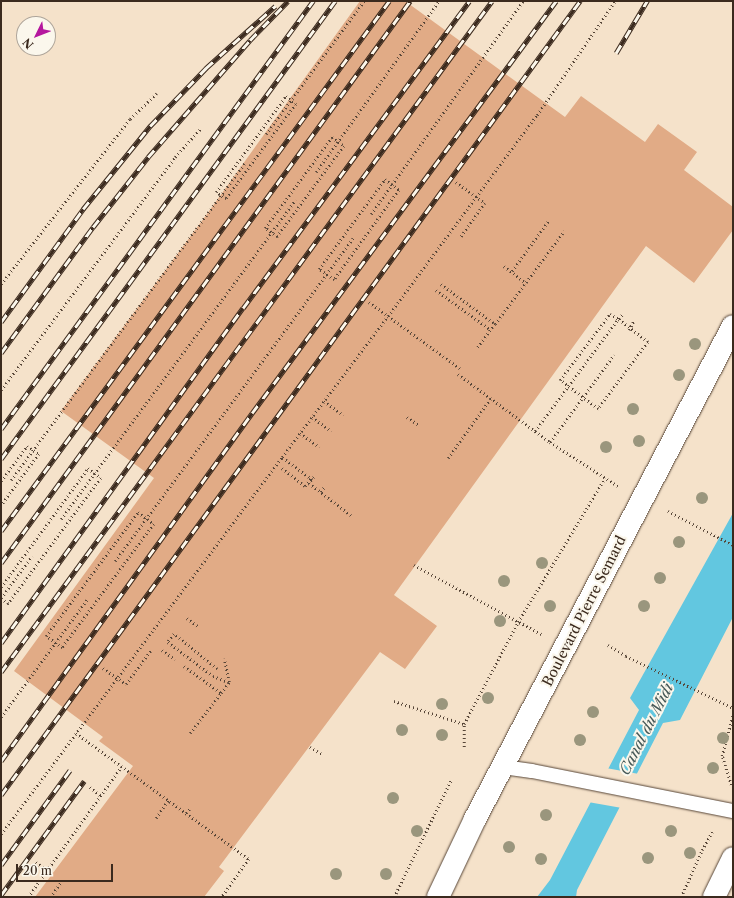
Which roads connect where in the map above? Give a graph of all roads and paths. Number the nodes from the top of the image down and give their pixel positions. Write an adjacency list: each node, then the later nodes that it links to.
1 (364, 1): 6 (path)
2 (439, 1): 9 (path)
3 (523, 1): 13 (path)
4 (615, 1): 15 (path)
5 (157, 93): 27 (path)
6 (291, 100): 8 (path); 14 (path); 14 (path)
7 (200, 128): 41 (path)
8 (266, 134)
9 (338, 141): 11 (path); 20 (path); 20 (path)
10 (245, 163): 14 (path)
11 (316, 172)
12 (456, 182): 15 (path)
13 (392, 184): 17 (path); 25 (path); 25 (path)
14 (221, 196): 54 (path)
15 (476, 197): 21 (path); 31 (path)
16 (295, 200): 20 (path)
17 (371, 214)
18 (549, 220): 24 (path)
19 (564, 231): 26 (path)
20 (271, 233): 58 (path)
21 (461, 237)
22 (353, 238): 25 (path)
23 (504, 266): 24 (path)
24 (512, 271): 26 (path)
25 (327, 274): 70 (path)
26 (526, 283): 33 (path)
27 (1, 284)
28 (441, 284): 33 (path)
29 (436, 290): 35 (path)
30 (369, 302): 31 (path)
31 (388, 316): 38 (path); 44 (path)
32 (619, 319): 40 (path); 40 (path); 43 (path)
33 (495, 324): 35 (path)
34 (733, 326): 105 (main road, Boulevard Pierre Semard)
35 (491, 330): 36 (path)
36 (478, 347)
37 (614, 355): 43 (path)
38 (461, 369)
39 (458, 374): 42 (path)
40 (568, 387): 43 (path); 50 (path)
41 (1, 390)
42 (492, 398): 50 (path); 56 (path)
43 (583, 398): 52 (path)
44 (324, 401): 45 (path); 46 (path)
45 (343, 415)
46 (312, 417): 49 (path); 51 (path)
47 (408, 417): 48 (path)
48 (419, 425)
49 (331, 431)
50 (535, 431): 52 (path)
51 (300, 433): 53 (path); 55 (path)
52 (550, 442): 60 (path)
53 (318, 447)
54 (34, 450): 61 (path); 62 (path); 66 (path)
55 (282, 457): 59 (path); 91 (path)
56 (448, 458)
57 (282, 468): 59 (path)
58 (95, 473): 69 (path); 75 (path); 77 (path)
59 (313, 477): 65 (path)
60 (605, 478): 64 (path); 79 (path)
61 (11, 480)
62 (1, 481)
63 (324, 487): 65 (path)
64 (623, 488)
65 (321, 492): 68 (path)
66 (1, 506)
67 (664, 510): 71 (path)
68 (352, 516)
69 (61, 519)
70 (146, 519): 73 (path); 82 (path); 82 (path)
71 (733, 545)
72 (32, 556): 77 (path)
73 (115, 561)
74 (414, 565): 79 (path)
75 (1, 587)
76 (88, 598): 82 (path)
77 (1, 599)
78 (187, 618): 80 (path)
79 (518, 622): 81 (path); 98 (path)
80 (199, 627)
81 (545, 636)
82 (55, 642): 97 (path)
83 (608, 645): 95 (path)
84 (151, 650): 91 (path)
85 (162, 650): 86 (path)
86 (175, 659)
87 (224, 659): 92 (path)
88 (184, 666): 93 (path)
89 (103, 668): 91 (path)
90 (218, 669): 92 (path)
91 (117, 678): 100 (path)
92 (229, 682): 93 (path)
93 (221, 693): 99 (path)
94 (394, 700): 98 (path)
95 (733, 708)
96 (733, 714): 108 (path)
97 (1, 717)
98 (464, 724): 101 (path)
99 (190, 733)
100 (76, 734): 104 (path); 116 (path)
101 (464, 746)
102 (310, 747): 103 (path)
103 (322, 754)
104 (121, 767): 109 (path); 110 (path)
105 (503, 767): 112 (lane); 125 (main road, Boulevard Pierre Semard)
106 (452, 780): 124 (path)
107 (90, 787): 109 (path)
108 (733, 792)
109 (101, 796): 119 (path)
110 (168, 800): 113 (path); 114 (path)
111 (190, 808): 113 (path)
112 (733, 811)
113 (186, 813): 123 (path)
114 (156, 818)
115 (712, 832): 126 (path)
116 (1, 834)
117 (733, 858): 127 (main road)
118 (36, 862): 119 (path)
119 (47, 870): 121 (path)
120 (62, 881): 122 (path)
121 (28, 897)
122 (50, 897)
123 (222, 897)
124 (394, 897)
125 (438, 897)
126 (681, 897)
127 (714, 897)

